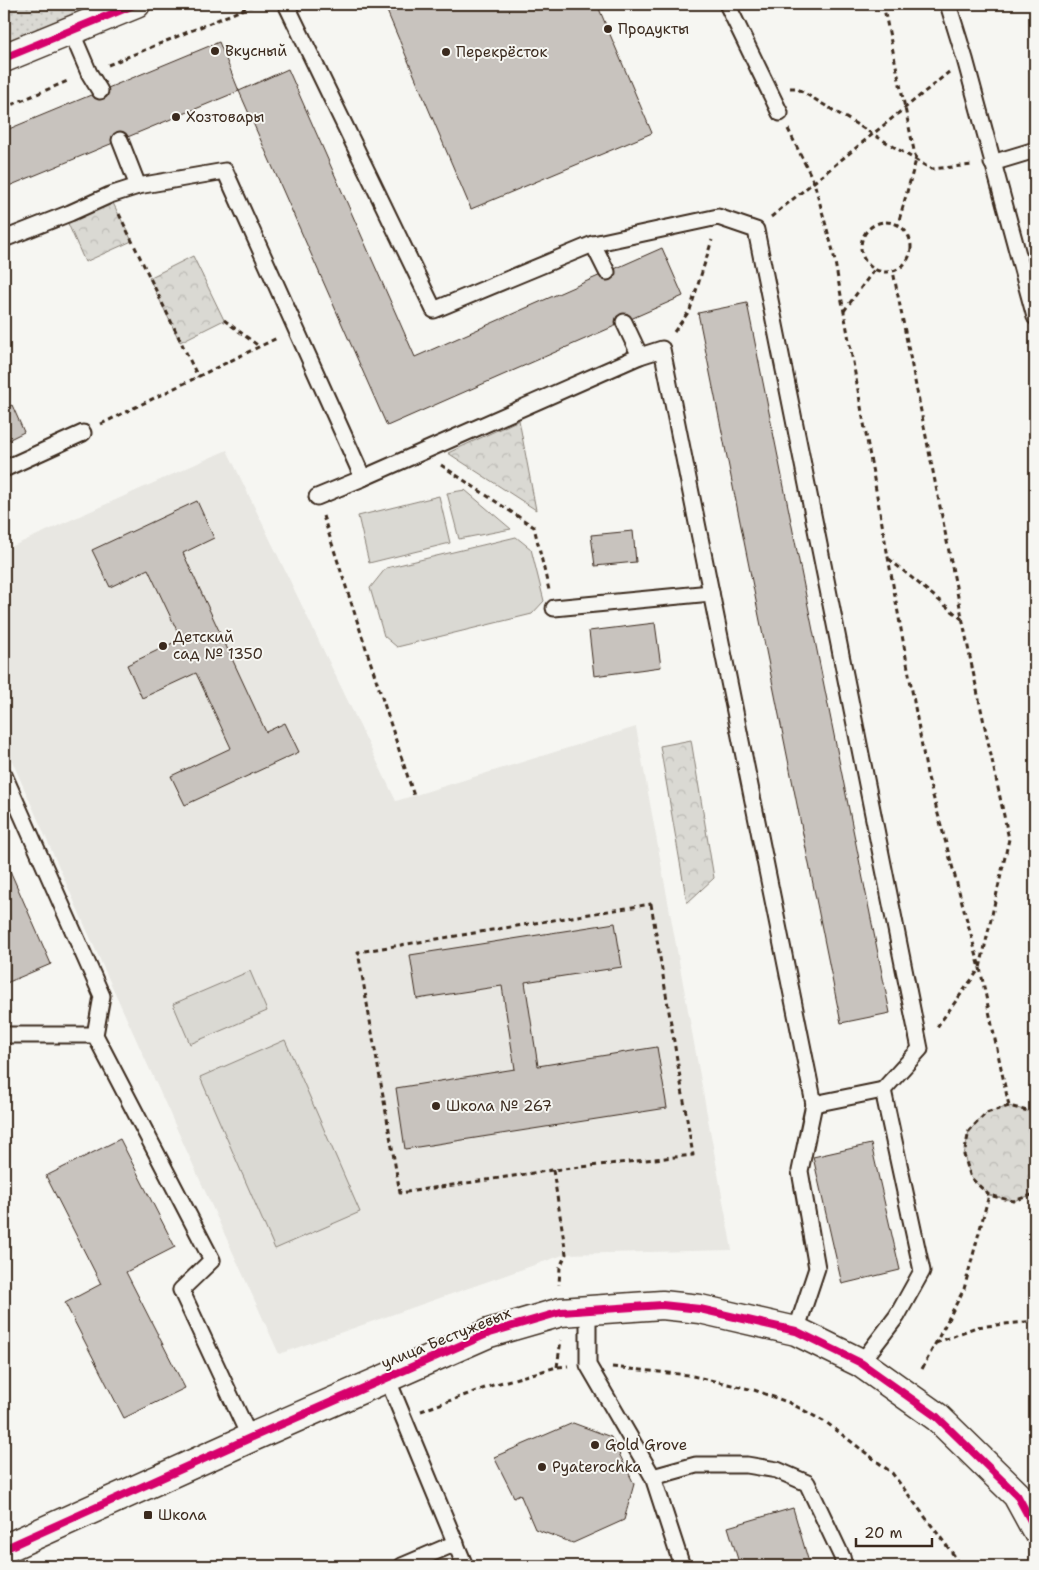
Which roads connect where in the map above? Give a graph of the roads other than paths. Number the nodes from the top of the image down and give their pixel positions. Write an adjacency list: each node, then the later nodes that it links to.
1 (136, 4): 5 (street)
2 (286, 4): 14 (lane)
3 (727, 4): 8 (lane)
4 (948, 4): 11 (lane)
5 (71, 31): 6 (street); 7 (lane)
6 (4, 58)
7 (100, 91)
8 (780, 113)
9 (120, 140): 12 (lane)
10 (1035, 150): 11 (lane)
11 (992, 162): 16 (lane)
12 (138, 186): 13 (lane); 21 (lane)
13 (4, 239)
14 (593, 244): 15 (lane); 28 (lane)
15 (607, 272)
16 (1035, 317)
17 (624, 322): 18 (lane)
18 (640, 356): 21 (lane); 23 (lane)
19 (83, 433): 20 (lane)
20 (4, 469)
21 (363, 478): 22 (lane)
22 (316, 497)
23 (712, 593): 24 (lane); 29 (lane)
24 (554, 608)
25 (4, 775): 27 (lane)
26 (4, 1035): 27 (lane)
27 (95, 1036): 34 (lane)
28 (883, 1090): 29 (lane); 32 (lane)
29 (814, 1104): 31 (lane)
30 (588, 1310): 31 (street, улица Бестужевых); 33 (street, улица Бестужевых); 35 (lane)
31 (796, 1331): 32 (street, улица Бестужевых)
32 (861, 1363): 36 (street, улица Бестужевых)
33 (387, 1378): 34 (street, улица Бестужевых); 37 (lane)
34 (250, 1438): 38 (street, улица Бестужевых)
35 (653, 1478): 41 (lane); 42 (lane)
36 (1035, 1528)
37 (456, 1542): 39 (lane); 40 (lane)
38 (4, 1549)
39 (402, 1566)
40 (465, 1566)
41 (682, 1566)
42 (844, 1566)

